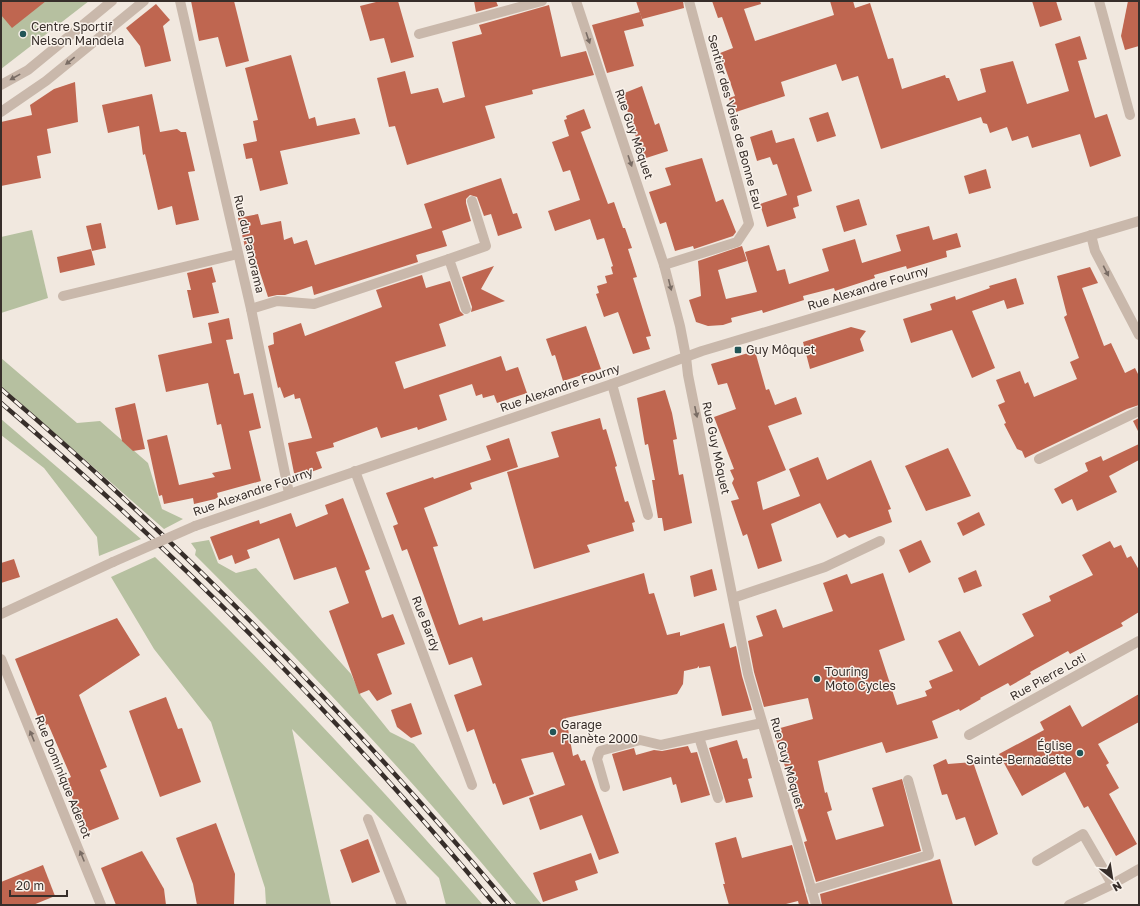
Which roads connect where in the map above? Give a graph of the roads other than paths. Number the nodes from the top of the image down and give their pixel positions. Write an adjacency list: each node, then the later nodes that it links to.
1 (112, 1): 9 (street, one-way to 9)
2 (144, 1): 10 (street, one-way to 10)
3 (180, 1): 15 (street, Rue du Panorama)
4 (542, 1): 8 (street)
5 (576, 1): 17 (street, Rue Guy Môquet, one-way to 17)
6 (689, 1): 17 (street, Sentier des Voies de Bonne Eau)
7 (1099, 1): 11 (street)
8 (420, 34)
9 (1, 85)
10 (1, 112)
11 (1130, 115)
12 (472, 201): 16 (street)
13 (1139, 222): 14 (street, Rue Alexandre Fourny)
14 (1091, 235): 21 (street, one-way to 21); 22 (street, Rue Alexandre Fourny)
15 (238, 254): 18 (street); 19 (street, Rue du Panorama)
16 (449, 259): 19 (street); 20 (street)
17 (664, 265): 22 (street, Rue Guy Môquet, one-way to 22)
18 (64, 296)
19 (251, 309): 27 (street, Rue du Panorama)
20 (466, 310)
21 (1139, 335)
22 (686, 357): 23 (street, Rue Alexandre Fourny); 30 (street, Rue Guy Môquet, one-way to 30)
23 (612, 384): 26 (street, Rue Alexandre Fourny); 28 (street)
24 (1139, 411): 25 (street)
25 (1039, 459)
26 (355, 472): 27 (street, Rue Alexandre Fourny); 38 (street, Rue Bardy)
27 (289, 493): 31 (street, Rue Alexandre Fourny, bridge)
28 (648, 515)
29 (880, 541): 30 (street)
30 (733, 598): 34 (street, Rue Guy Môquet)
31 (1, 614)
32 (1139, 641): 35 (street, Rue Pierre Loti)
33 (1, 659): 46 (street, Rue Dominique Adenot, one-way to 33)
34 (762, 723): 36 (street); 45 (street, Rue Guy Môquet)
35 (969, 735)
36 (699, 736): 39 (street); 40 (street)
37 (908, 780): 45 (street)
38 (472, 785)
39 (605, 787)
40 (718, 798)
41 (368, 819): 47 (street)
42 (1037, 861): 44 (street)
43 (1139, 869): 44 (street)
44 (1112, 884): 49 (street)
45 (811, 890): 48 (street, Rue Guy Môquet)
46 (102, 905)
47 (402, 905)
48 (816, 905)
49 (1069, 905)

